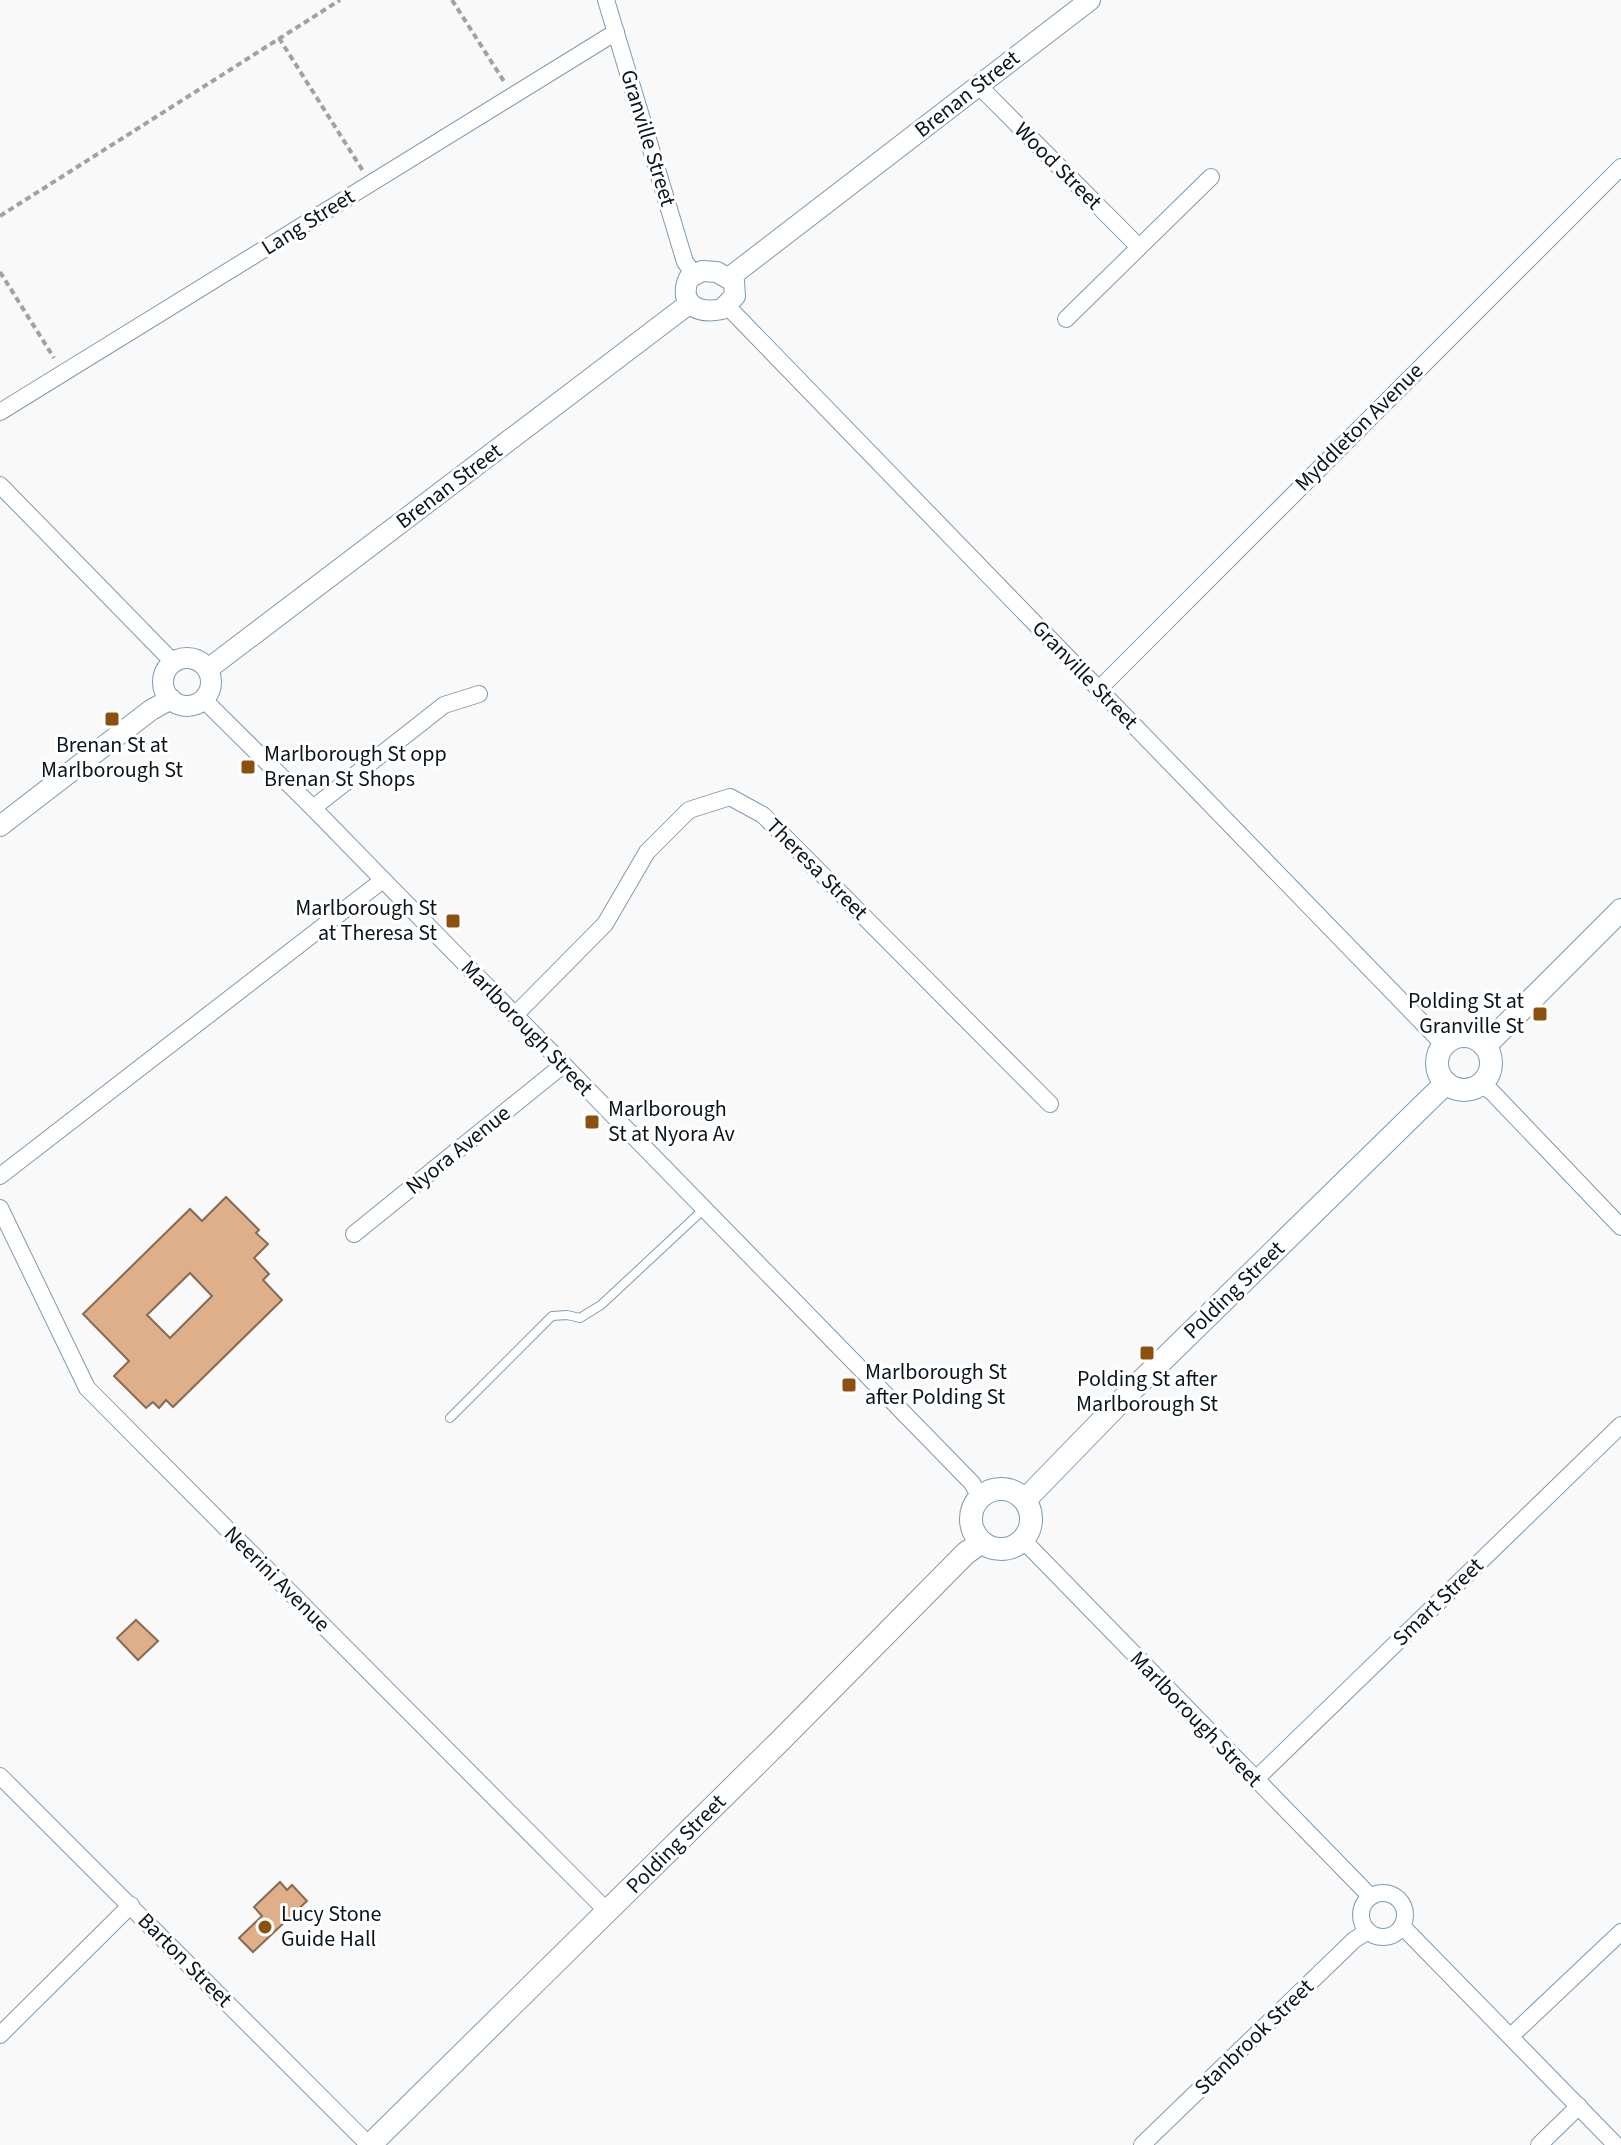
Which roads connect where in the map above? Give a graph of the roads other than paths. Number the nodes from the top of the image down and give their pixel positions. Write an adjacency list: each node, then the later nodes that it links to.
1 (606, 0): 3 (street, Granville Street)
2 (1090, 0): 4 (street, Brenan Street)
3 (616, 32): 8 (street, Granville Street); 13 (street, Lang Street)
4 (978, 85): 7 (street, Wood Street); 9 (street, Brenan Street)
5 (1621, 167): 17 (street, Myddleton Avenue)
6 (1211, 177): 7 (street)
7 (1139, 247): 12 (street)
8 (694, 274): 9 (street); 10 (street)
9 (730, 277): 11 (street)
10 (690, 303): 11 (street); 16 (street, Brenan Street)
11 (727, 306): 17 (street, Granville Street)
12 (1066, 319)
13 (0, 412)
14 (0, 485): 15 (street)
15 (173, 662): 16 (street); 19 (street)
16 (208, 669): 20 (street)
17 (1099, 689): 26 (street, Granville Street)
18 (479, 694): 21 (street)
19 (171, 699): 20 (street); 22 (street)
20 (204, 700): 21 (street, Marlborough Street)
21 (313, 808): 23 (street, Marlborough Street)
22 (0, 826)
23 (383, 880): 25 (street, Marlborough Street); 32 (street)
24 (1621, 910): 27 (main road)
25 (515, 1015): 28 (street, Marlborough Street); 31 (street, Theresa Street)
26 (1444, 1045): 27 (main road); 29 (main road)
27 (1485, 1046): 30 (main road)
28 (563, 1065): 34 (street, Marlborough Street); 36 (street, Nyora Avenue)
29 (1446, 1083): 30 (main road); 40 (main road, Polding Street)
30 (1481, 1084): 35 (street)
31 (1050, 1104)
32 (0, 1176)
33 (0, 1208): 47 (street, Neerini Avenue)
34 (704, 1209): 37 (lane); 39 (street, Marlborough Street)
35 (1621, 1227)
36 (354, 1234)
37 (450, 1418)
38 (1621, 1425): 44 (street, Smart Street)
39 (980, 1497): 40 (main road); 42 (main road)
40 (1025, 1500): 41 (main road)
41 (1023, 1540): 42 (main road); 44 (street, Marlborough Street)
42 (982, 1542): 47 (main road, Polding Street)
43 (0, 1776): 46 (street, Barton Street)
44 (1255, 1780): 45 (street, Marlborough Street)
45 (1370, 1896): 48 (street); 49 (street)
46 (131, 1905): 51 (street); 54 (street, Barton Street)
47 (608, 1912): 54 (main road, Polding Street)
48 (1402, 1926): 49 (street); 52 (street)
49 (1368, 1931): 55 (street, Stanbrook Street)
50 (1621, 1932): 52 (street)
51 (0, 2035)
52 (1511, 2036): 53 (street)
53 (1579, 2106): 56 (street); 57 (street)
54 (370, 2145)
55 (1142, 2145)
56 (1539, 2145)
57 (1616, 2145)

